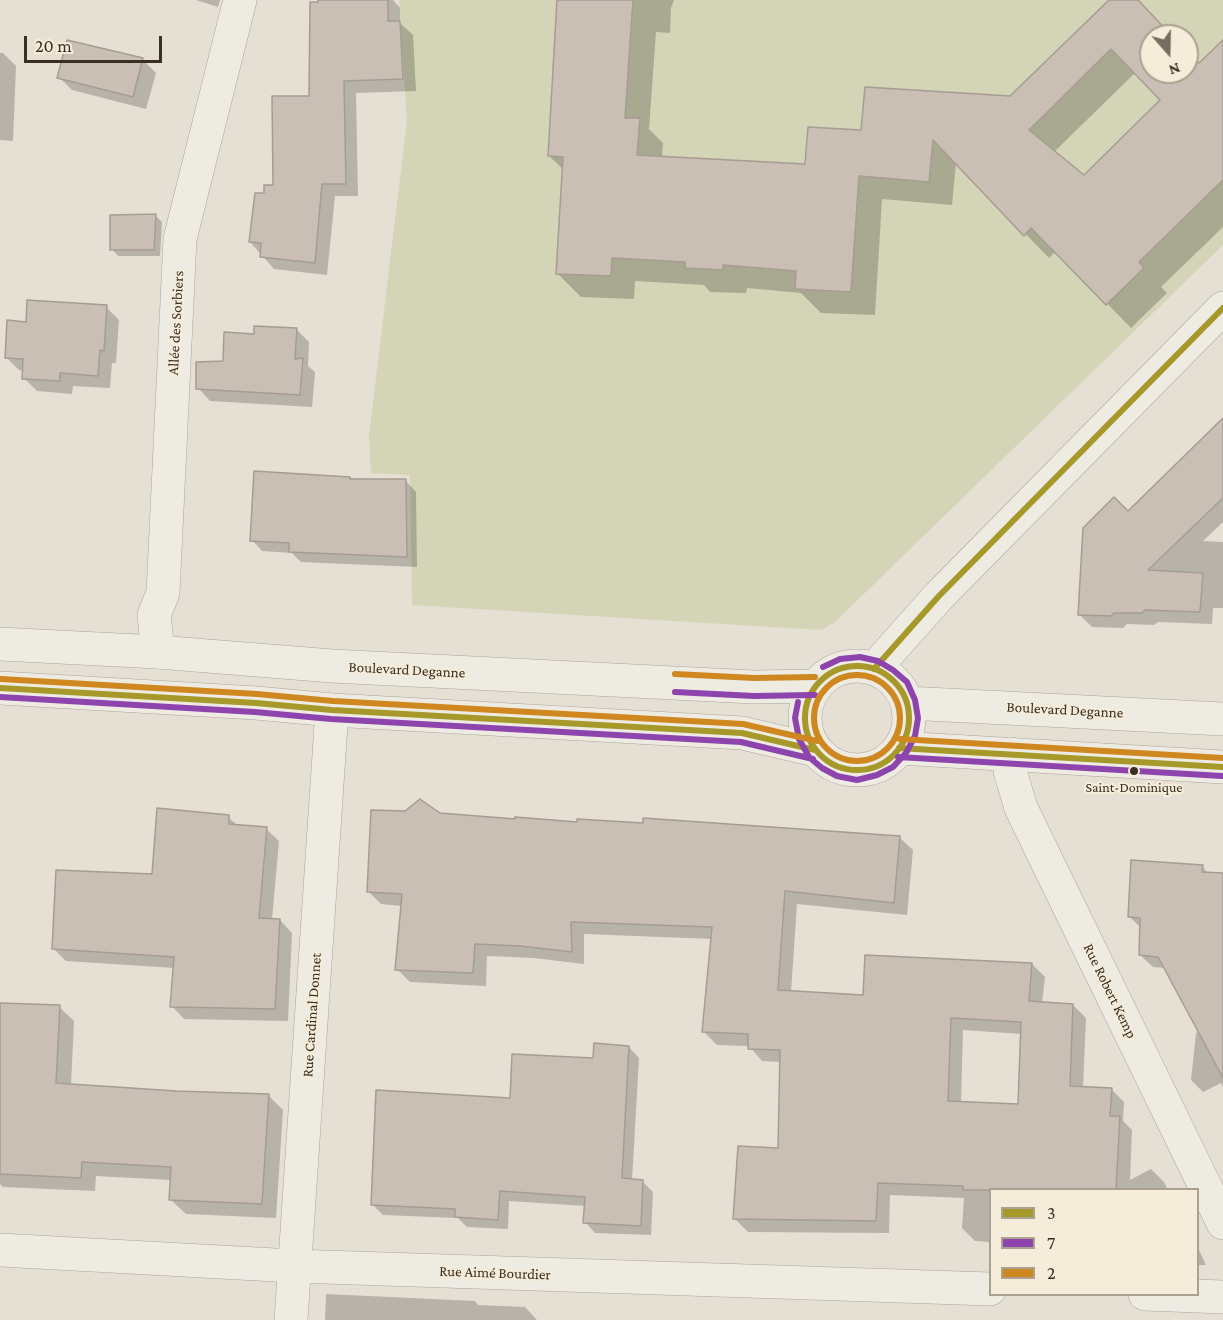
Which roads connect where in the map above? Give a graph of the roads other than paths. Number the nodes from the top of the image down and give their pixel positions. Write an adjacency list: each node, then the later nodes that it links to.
1 (240, 0): 4 (street, Allée des Sorbiers)
2 (1223, 308): 5 (street)
3 (0, 644): 4 (street, Boulevard Deganne)
4 (158, 652): 6 (street, Boulevard Deganne)
5 (874, 669): 6 (street); 8 (street)
6 (815, 686): 12 (street)
7 (0, 688): 9 (street)
8 (907, 703): 10 (street, Boulevard Deganne); 11 (street)
9 (332, 710): 12 (street); 17 (street, Rue Cardinal Donnet)
10 (1223, 719)
11 (899, 748): 12 (street); 13 (street)
12 (815, 750)
13 (1011, 754): 14 (street); 15 (street, Rue Robert Kemp)
14 (1223, 767)
15 (1223, 1223)
16 (0, 1250): 17 (street, Rue Aimé Bourdier)
17 (294, 1266): 18 (street, Rue Aimé Bourdier); 21 (street, Rue Cardinal Donnet)
18 (989, 1289)
19 (1197, 1296): 20 (street)
20 (1223, 1297)
21 (291, 1320)

